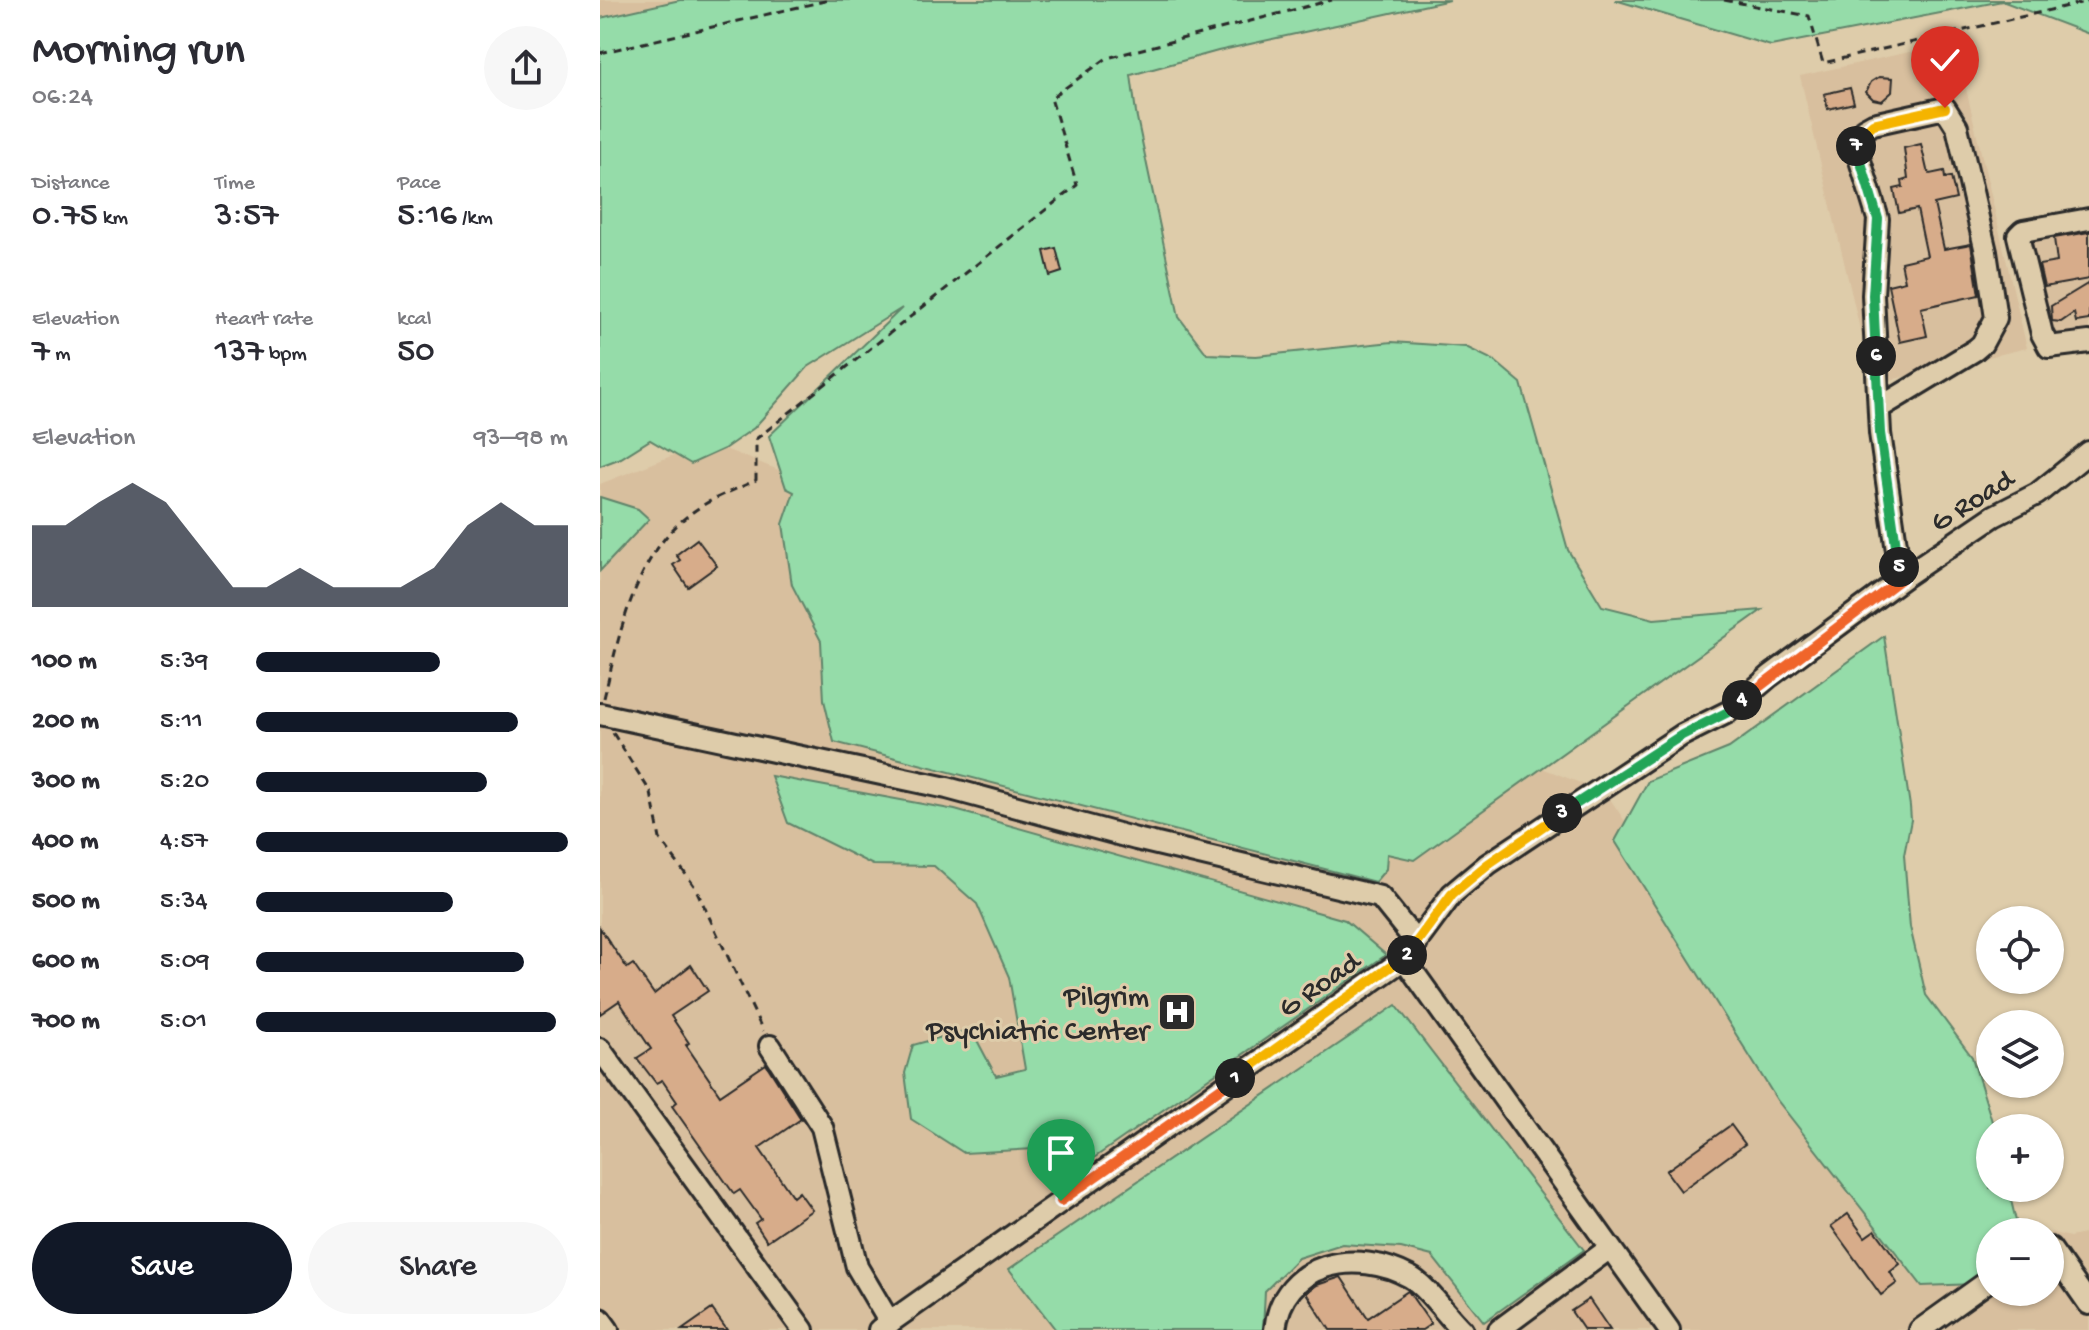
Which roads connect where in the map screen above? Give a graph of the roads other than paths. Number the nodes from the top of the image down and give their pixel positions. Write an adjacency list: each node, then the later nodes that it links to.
1 (2089, 219): 2 (street)
2 (2089, 342)
3 (1879, 408): 3 (street); 5 (street)
4 (2089, 452): 5 (street, G Road)
5 (1901, 579): 7 (street, G Road)
6 (600, 713): 7 (street)
7 (1410, 951): 10 (street); 15 (street, G Road)
8 (770, 1046): 15 (street)
9 (600, 1049): 17 (street)
10 (1610, 1248): 20 (street); 21 (street)
11 (2064, 1268): 13 (street)
12 (1976, 1290): 22 (street)
13 (2089, 1304)
14 (600, 1319): 16 (street)
15 (884, 1326)
16 (608, 1330)
17 (803, 1330)
18 (1275, 1330): 19 (street)
19 (1462, 1330)
20 (1499, 1330)
21 (1669, 1330)
22 (1920, 1330)

